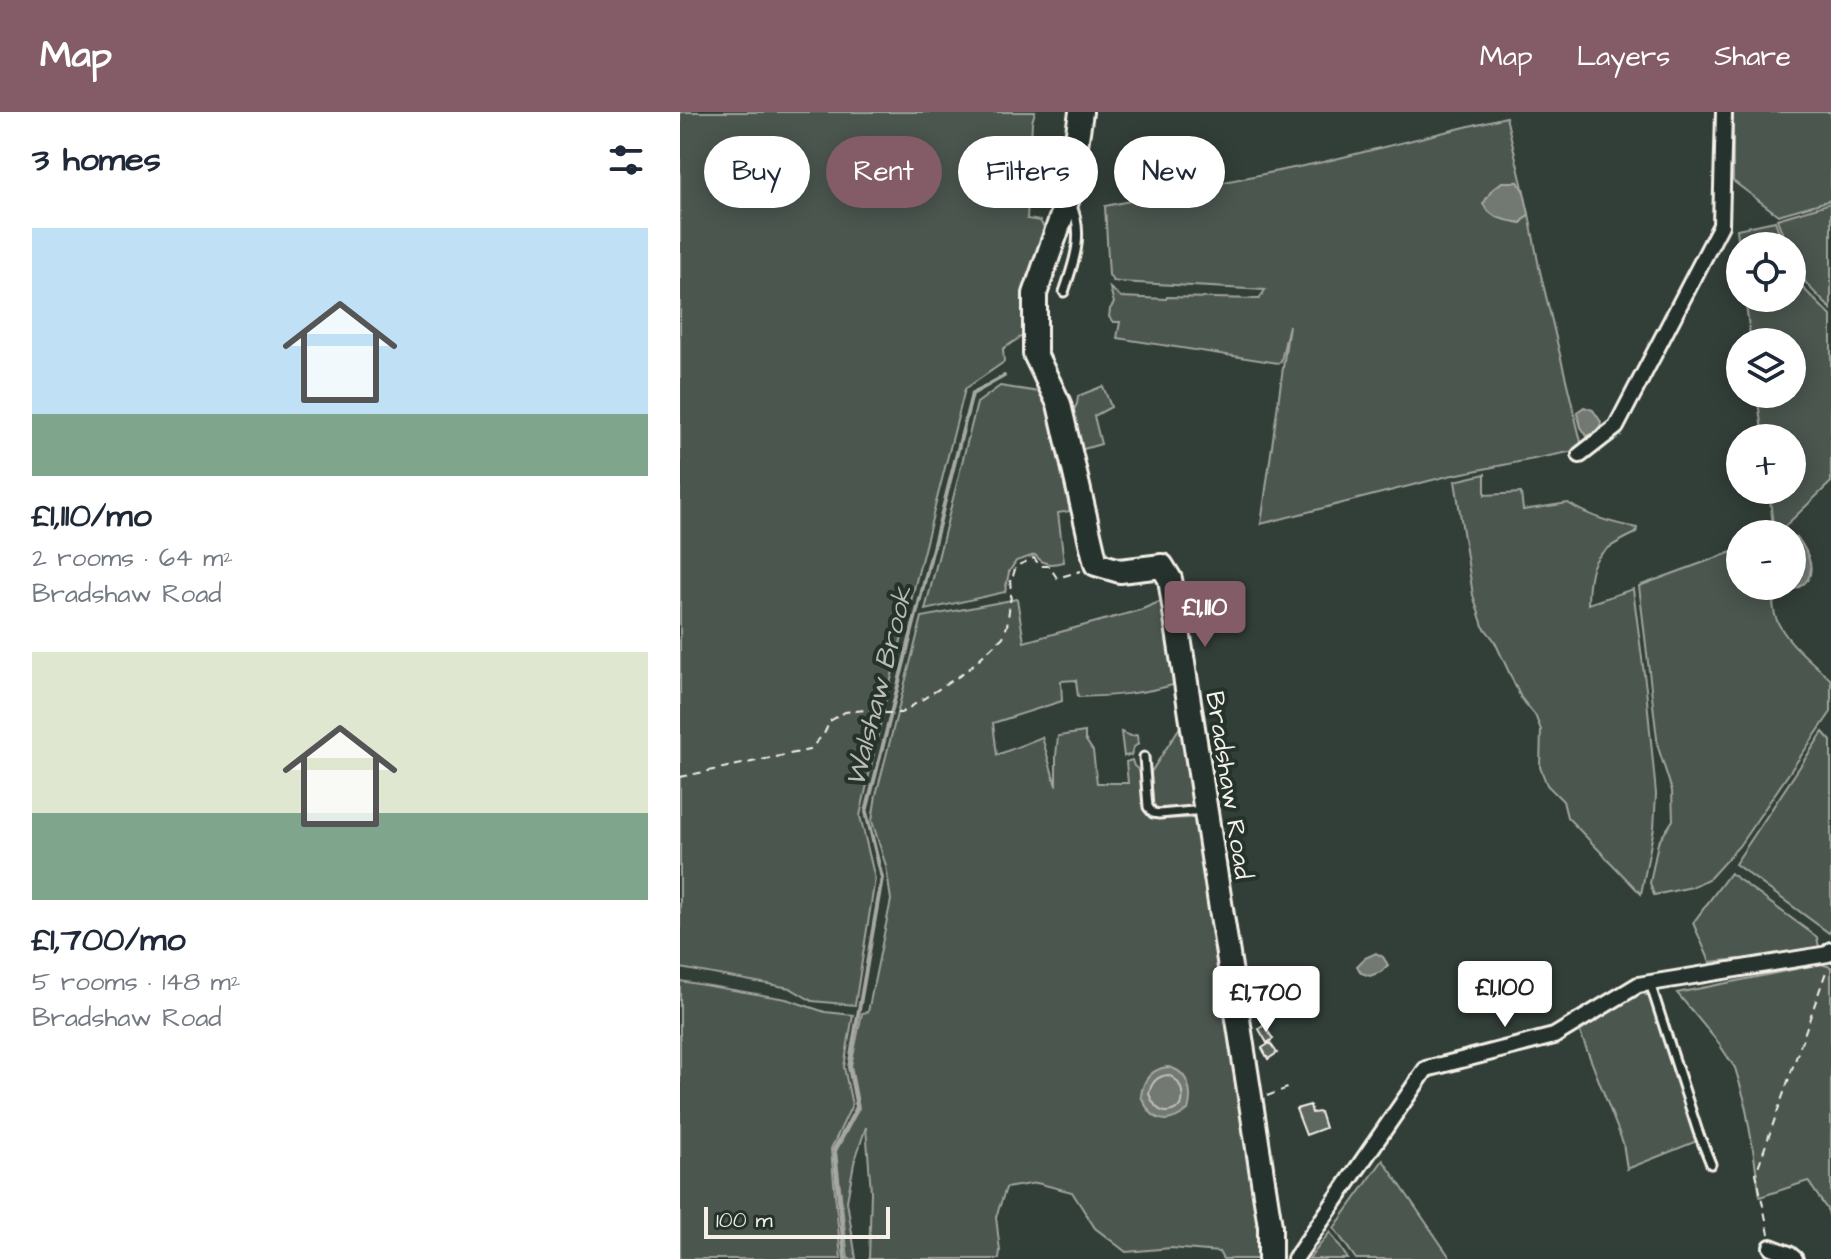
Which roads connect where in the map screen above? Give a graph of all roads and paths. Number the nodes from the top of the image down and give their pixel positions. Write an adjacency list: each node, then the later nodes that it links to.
1 (1081, 112): 3 (street, Bradshaw Road)
2 (1724, 112): 7 (street)
3 (1077, 136)
4 (1065, 208): 11 (street, Bradshaw Road)
5 (1072, 208): 6 (lane)
6 (1064, 292)
7 (1580, 455)
8 (1081, 571): 10 (path)
9 (1144, 757): 11 (lane)
10 (680, 777)
11 (1206, 810): 16 (street, Bradshaw Road)
12 (1831, 950): 14 (street)
13 (1826, 970): 18 (path)
14 (1650, 983): 17 (lane); 20 (street)
15 (1290, 1087): 16 (path)
16 (1250, 1099): 19 (street, Bradshaw Road)
17 (1711, 1164)
18 (1771, 1247): 21 (street)
19 (1270, 1259)
20 (1295, 1259)
21 (1795, 1259)

